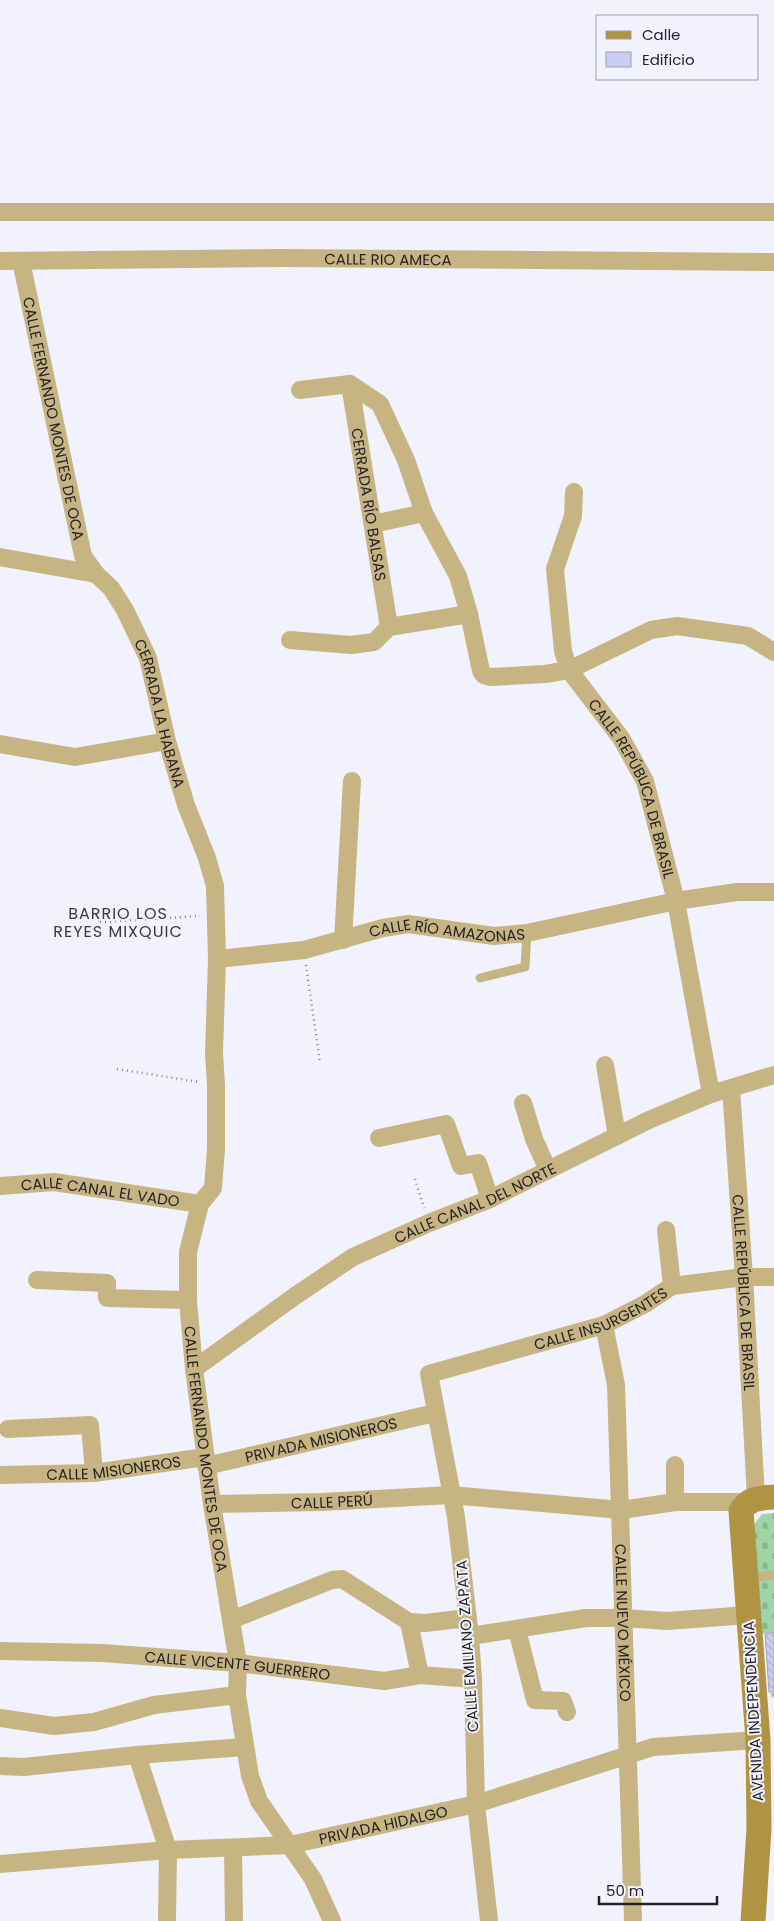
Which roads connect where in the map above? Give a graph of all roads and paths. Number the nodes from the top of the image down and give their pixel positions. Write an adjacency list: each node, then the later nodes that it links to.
1 (0, 212): 2 (street)
2 (774, 212)
3 (21, 260): 4 (street, CALLE RIO AMECA); 5 (street, CALLE RIO AMECA); 12 (street, CALLE FERNANDO MONTES DE OCA)
4 (0, 261)
5 (774, 262)
6 (350, 384): 7 (street); 9 (street); 10 (street, CERRADA RÍO BALSAS)
7 (300, 390)
8 (574, 492): 17 (street, CALLE REPÚBLICA DE BRASIL)
9 (424, 513): 10 (street); 13 (street)
10 (373, 524): 14 (street, CERRADA RÍO BALSAS)
11 (0, 557): 12 (street)
12 (96, 574): 18 (street, CERRADA LA HABANA)
13 (469, 614): 14 (street); 17 (street)
14 (389, 627): 15 (street)
15 (290, 640)
16 (774, 652): 17 (street)
17 (569, 670): 22 (street, CALLE REPÚBLICA DE BRASIL)
18 (167, 741): 19 (street); 23 (street, CERRADA LA HABANA)
19 (0, 744)
20 (352, 781): 26 (street)
21 (774, 892): 22 (street, CALLE RÍO AMAZONAS)
22 (676, 901): 25 (street, CALLE RÍO AMAZONAS); 36 (street, CALLE REPÚBLICA DE BRASIL)
23 (216, 915): 24 (path); 28 (street, CERRADA LA HABANA)
24 (100, 922)
25 (527, 934): 26 (street, CALLE RÍO AMAZONAS); 29 (lane)
26 (343, 940): 27 (street, CALLE RÍO AMAZONAS)
27 (304, 950): 28 (street, CALLE RÍO AMAZONAS); 30 (path)
28 (217, 959): 34 (street, CALLE FERNANDO MONTES DE OCA)
29 (480, 978)
30 (320, 1062)
31 (605, 1065): 38 (street)
32 (117, 1069): 34 (path)
33 (774, 1075): 35 (street, CALLE CANAL DEL NORTE)
34 (216, 1085): 44 (street, CALLE FERNANDO MONTES DE OCA)
35 (731, 1088): 36 (street, CALLE CANAL DEL NORTE); 47 (street, CALLE REPÚBLICA DE BRASIL)
36 (712, 1094): 38 (street, CALLE CANAL DEL NORTE)
37 (523, 1103): 40 (street)
38 (618, 1136): 40 (street, CALLE CANAL DEL NORTE)
39 (379, 1138): 43 (street)
40 (548, 1170): 43 (street, CALLE CANAL DEL NORTE)
41 (415, 1179): 45 (path)
42 (0, 1186): 44 (street, CALLE CANAL EL VADO)
43 (490, 1199): 45 (street, CALLE CANAL DEL NORTE)
44 (200, 1204): 51 (street, CALLE FERNANDO MONTES DE OCA)
45 (429, 1223): 53 (street, CALLE CANAL DEL NORTE)
46 (666, 1230): 50 (street)
47 (744, 1277): 48 (street, CALLE INSURGENTES); 50 (street, CALLE INSURGENTES); 62 (street, CALLE REPÚBLICA DE BRASIL)
48 (774, 1277)
49 (37, 1280): 51 (street)
50 (672, 1286): 52 (street, CALLE INSURGENTES)
51 (188, 1300): 53 (street, CALLE FERNANDO MONTES DE OCA)
52 (604, 1325): 54 (street, CALLE INSURGENTES); 65 (street, CALLE NUEVO MÉXICO)
53 (194, 1369): 57 (street, CALLE FERNANDO MONTES DE OCA)
54 (429, 1374): 55 (street, CALLE EMILIANO ZAPATA)
55 (435, 1413): 57 (street, PRIVADA MISIONEROS); 61 (street, CALLE EMILIANO ZAPATA)
56 (8, 1429): 59 (street)
57 (206, 1461): 59 (street, CALLE MISIONEROS); 64 (street, CALLE FERNANDO MONTES DE OCA)
58 (675, 1465): 63 (street)
59 (94, 1472): 60 (street, CALLE MISIONEROS)
60 (0, 1475)
61 (451, 1495): 64 (street, CALLE PERÚ); 65 (street, CALLE PERÚ); 69 (street, CALLE EMILIANO ZAPATA)
62 (759, 1499): 63 (street, CALLE PERÚ); 67 (main road, AVENIDA INDEPENDENCIA)
63 (675, 1502): 65 (street, CALLE PERÚ)
64 (212, 1504): 71 (street, CALLE FERNANDO MONTES DE OCA)
65 (621, 1510): 70 (street, CALLE NUEVO MÉXICO)
66 (774, 1575): 67 (lane)
67 (745, 1578): 68 (main road, AVENIDA INDEPENDENCIA)
68 (748, 1615): 70 (street); 82 (main road, AVENIDA INDEPENDENCIA)
69 (468, 1618): 72 (street); 74 (street, CALLE EMILIANO ZAPATA)
70 (624, 1618): 73 (street); 85 (street, CALLE NUEVO MÉXICO)
71 (231, 1620): 72 (street); 76 (street, CALLE FERNANDO MONTES DE OCA)
72 (409, 1622): 77 (street)
73 (517, 1630): 74 (street); 80 (street)
74 (470, 1636): 78 (street, CALLE EMILIANO ZAPATA)
75 (0, 1651): 76 (street, CALLE VICENTE GUERRERO)
76 (238, 1663): 77 (street, CALLE VICENTE GUERRERO); 79 (street, CALLE FERNANDO MONTES DE OCA)
77 (420, 1675): 78 (street, CALLE VICENTE GUERRERO)
78 (473, 1679): 87 (street, CALLE EMILIANO ZAPATA)
79 (237, 1695): 81 (street); 83 (street, CALLE FERNANDO MONTES DE OCA)
80 (568, 1712)
81 (0, 1718)
82 (758, 1740): 85 (street, PRIVADA HIDALGO); 88 (main road, AVENIDA INDEPENDENCIA)
83 (244, 1747): 84 (street); 89 (street, CALLE FERNANDO MONTES DE OCA)
84 (137, 1754): 86 (street); 91 (street)
85 (628, 1756): 87 (street, PRIVADA HIDALGO); 97 (street, CALLE NUEVO MÉXICO)
86 (0, 1766)
87 (476, 1804): 89 (street, PRIVADA HIDALGO); 96 (street, CALLE EMILIANO ZAPATA)
88 (766, 1828): 98 (main road, AVENIDA INDEPENDENCIA)
89 (290, 1845): 90 (street, PRIVADA HIDALGO); 95 (street, CALLE FERNANDO MONTES DE OCA)
90 (233, 1848): 91 (street, PRIVADA HIDALGO); 94 (street)
91 (168, 1850): 92 (street, PRIVADA HIDALGO); 93 (street)
92 (0, 1864)
93 (167, 1921)
94 (234, 1921)
95 (332, 1921)
96 (489, 1921)
97 (634, 1921)
98 (753, 1921)

